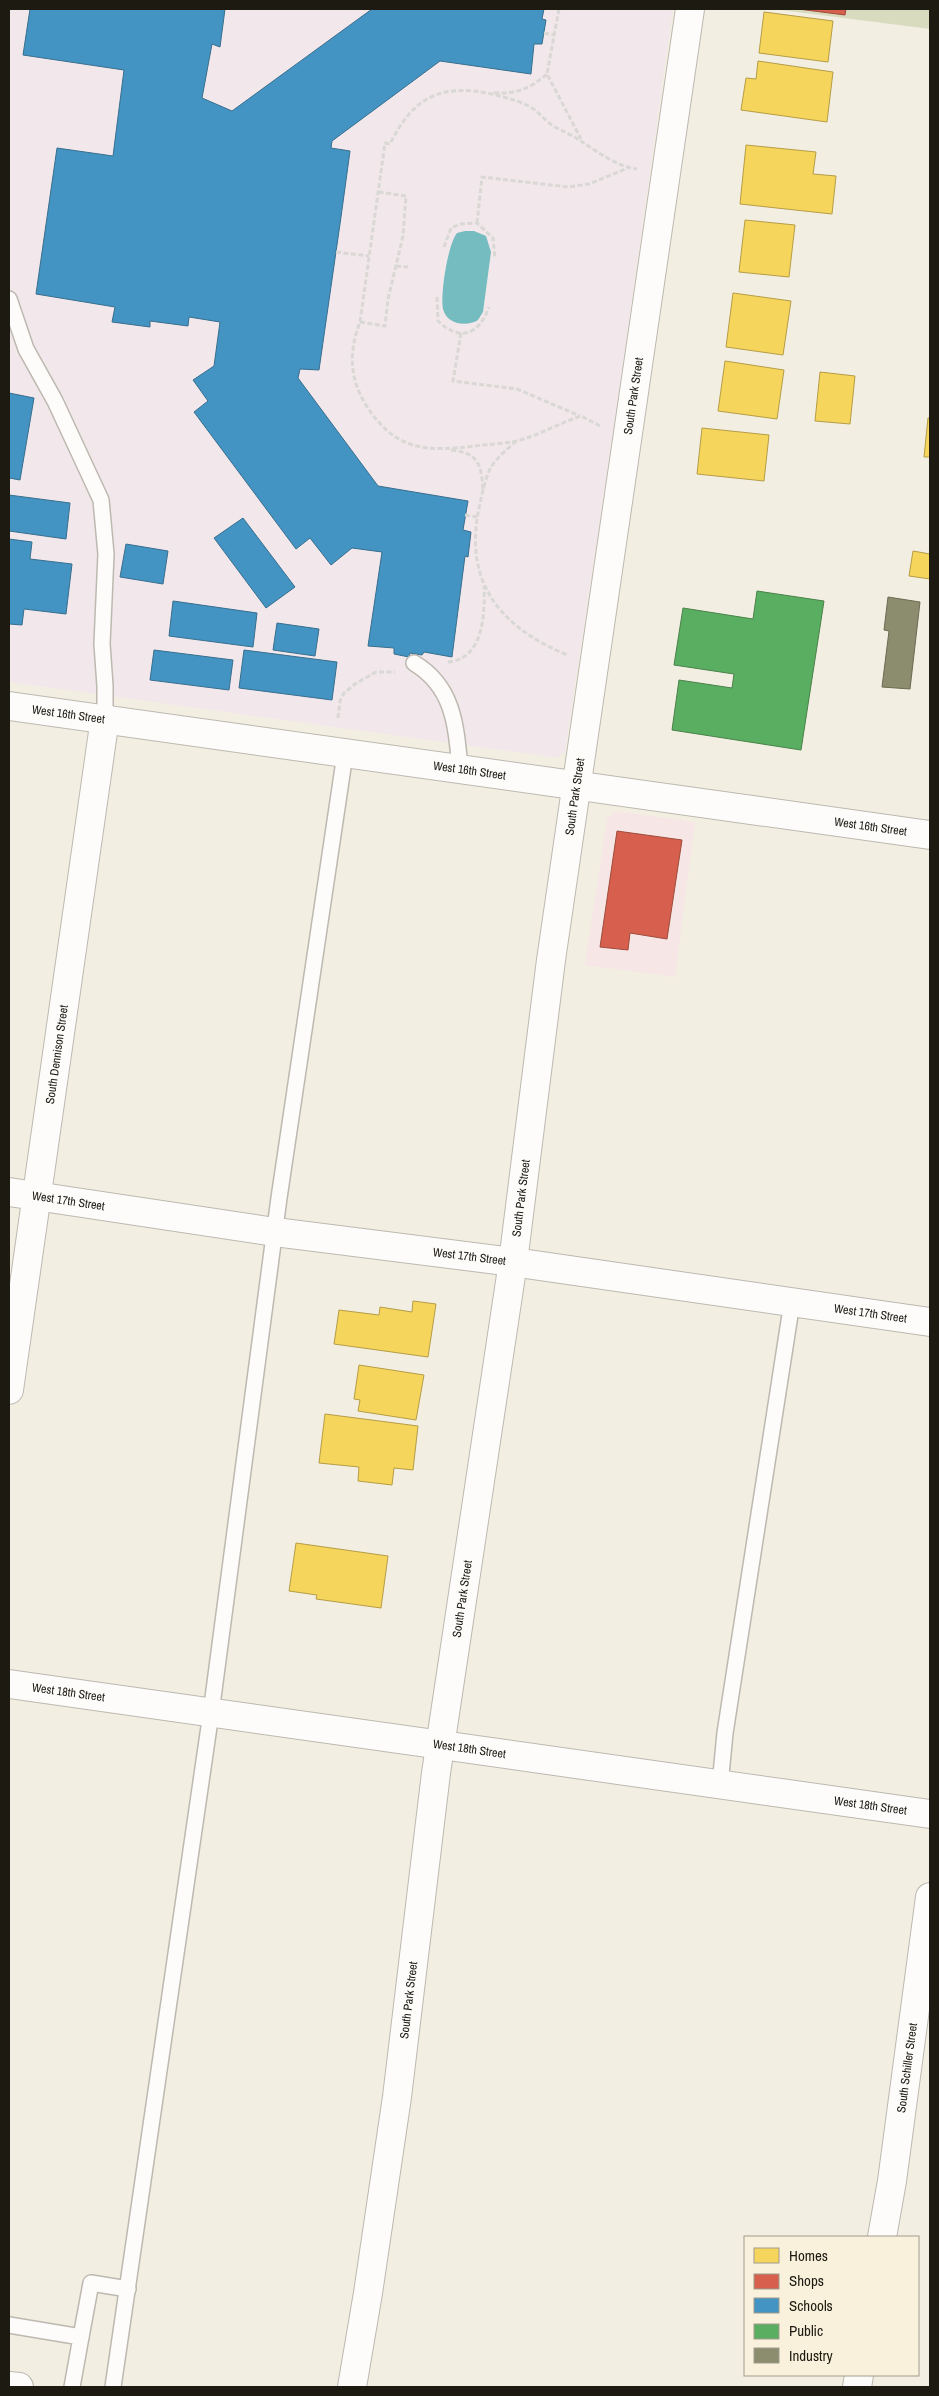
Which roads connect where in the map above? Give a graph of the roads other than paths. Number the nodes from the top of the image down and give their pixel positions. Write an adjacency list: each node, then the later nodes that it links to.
1 (690, 9): 8 (street, South Park Street)
2 (9, 299): 5 (lane)
3 (419, 666): 7 (lane)
4 (9, 706): 5 (street, West 16th Street)
5 (104, 718): 6 (street, West 16th Street); 11 (street, South Dennison Street)
6 (345, 754): 7 (street, West 16th Street); 12 (lane)
7 (460, 768): 8 (street, West 16th Street)
8 (578, 784): 9 (street, West 16th Street); 13 (street, South Park Street)
9 (930, 835)
10 (9, 1192): 11 (street, West 17th Street)
11 (36, 1196): 12 (street, West 17th Street); 16 (street, South Dennison Street)
12 (274, 1232): 13 (street, West 17th Street); 18 (lane)
13 (513, 1262): 14 (street, West 17th Street); 19 (street, South Park Street)
14 (792, 1302): 15 (street, West 17th Street); 20 (lane)
15 (930, 1322)
16 (9, 1390)
17 (9, 1684): 18 (street, West 18th Street)
18 (211, 1713): 19 (street, West 18th Street); 24 (lane)
19 (440, 1745): 20 (street, West 18th Street); 31 (street, South Park Street)
20 (720, 1784): 21 (street, West 18th Street)
21 (930, 1814)
22 (930, 1897): 23 (street, South Schiller Street)
23 (882, 2236)
24 (128, 2289): 26 (lane); 30 (lane)
25 (9, 2326): 26 (lane)
26 (81, 2337): 29 (lane)
27 (9, 2386): 28 (street)
28 (19, 2387)
29 (72, 2387)
30 (113, 2387)
31 (352, 2387)

